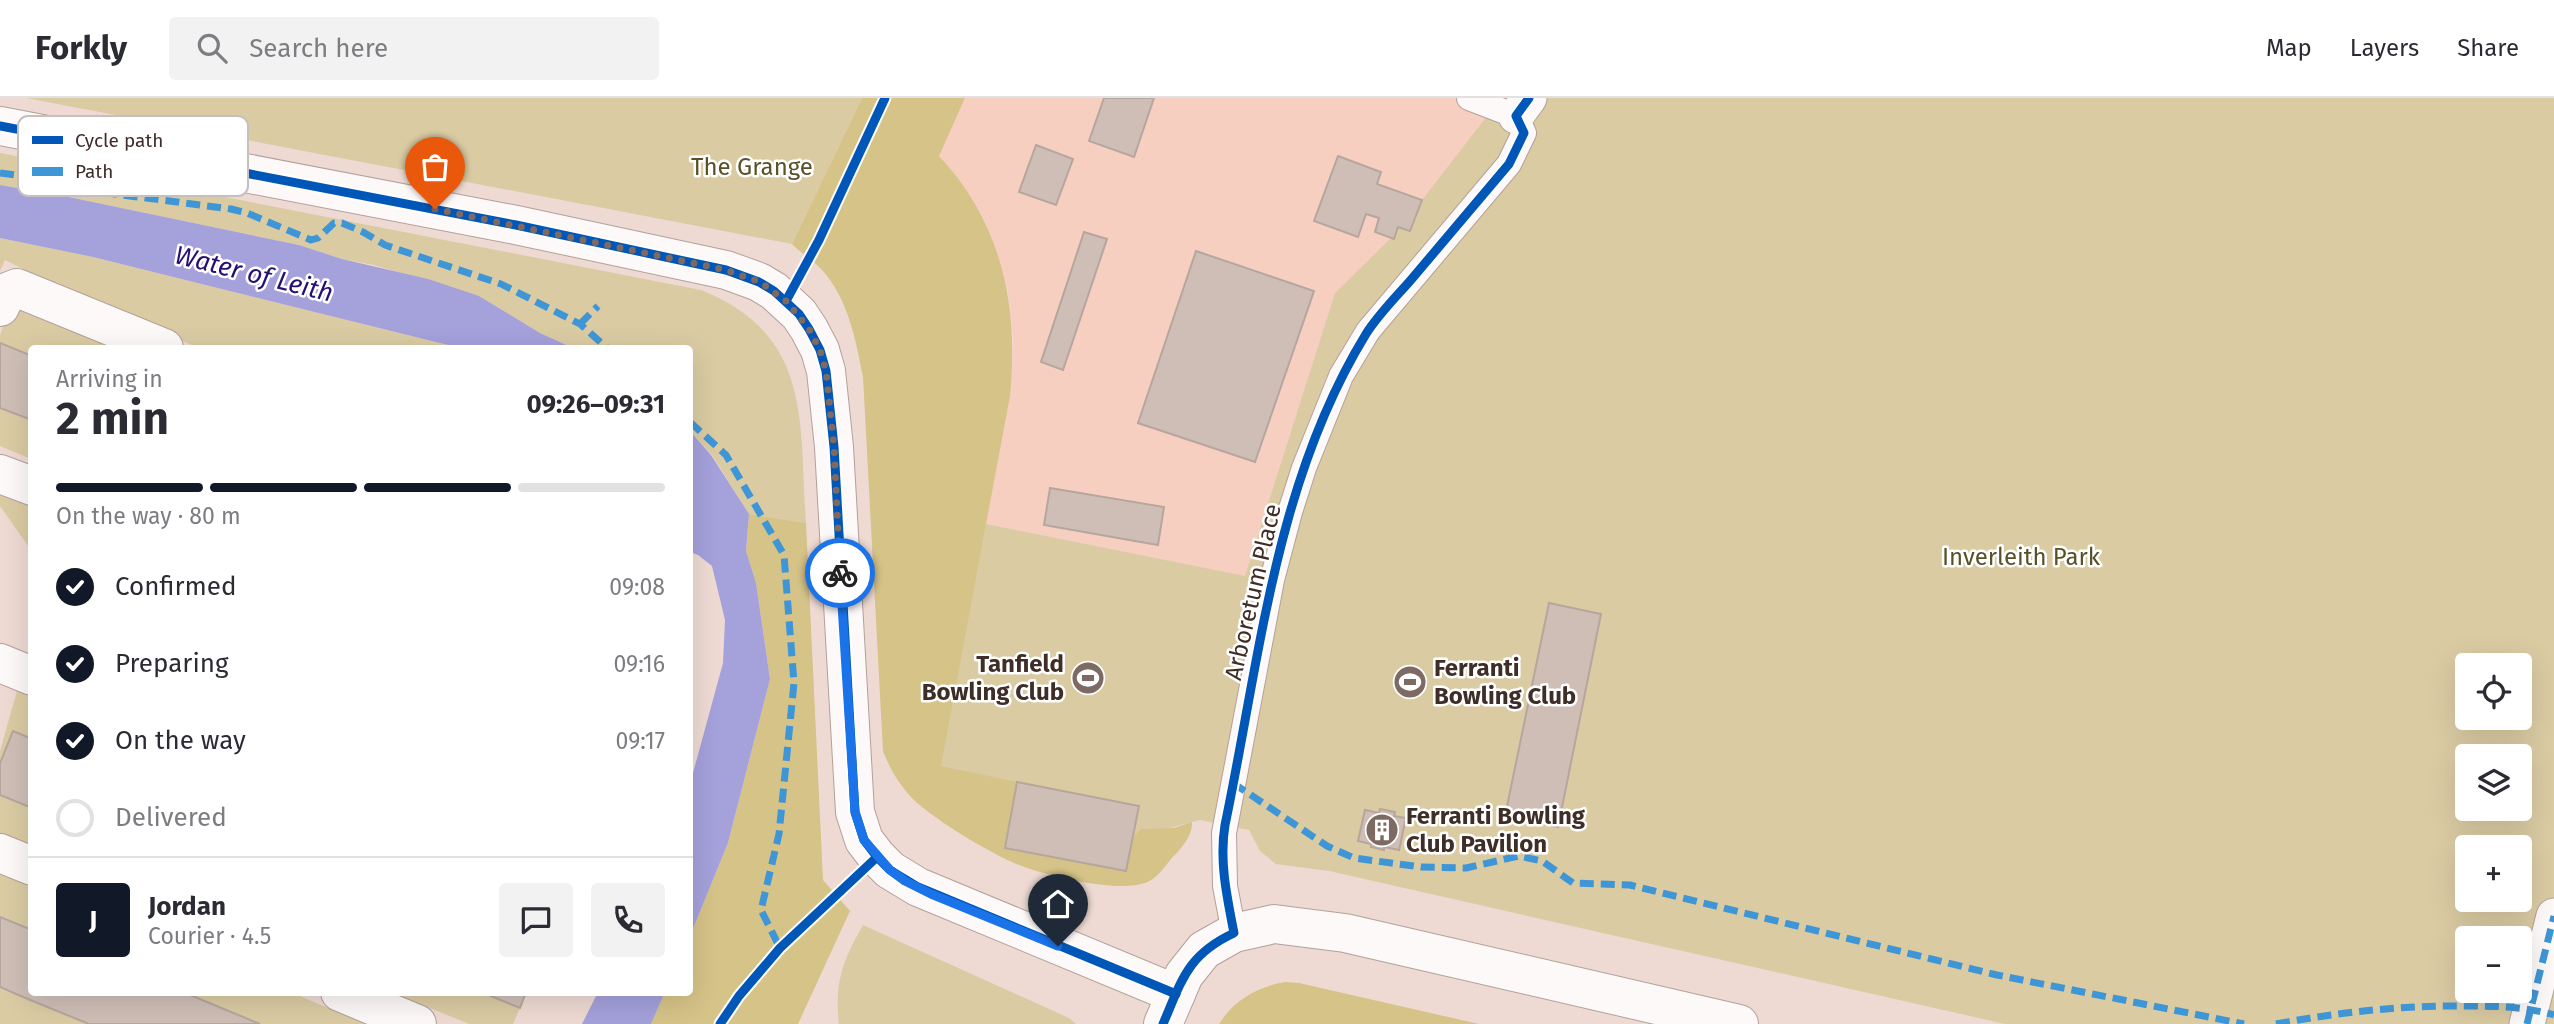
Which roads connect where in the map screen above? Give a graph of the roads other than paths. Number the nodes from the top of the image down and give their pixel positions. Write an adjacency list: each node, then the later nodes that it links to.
1 (1469, 98): 2 (lane)
2 (1522, 107): 15 (lane, Arboretum Place)
3 (0, 127): 4 (street)
4 (18, 130)
5 (248, 174): 17 (street)
6 (6, 298): 7 (street)
7 (157, 345)
8 (0, 474): 9 (street)
9 (28, 484)
10 (0, 663): 11 (street)
11 (28, 674)
12 (0, 853): 13 (street)
13 (28, 864)
14 (2554, 916): 20 (street)
15 (1234, 933): 17 (street); 19 (street)
16 (350, 996): 18 (street)
17 (1169, 1009)
18 (417, 1024)
19 (1739, 1024)
20 (2527, 1024)

